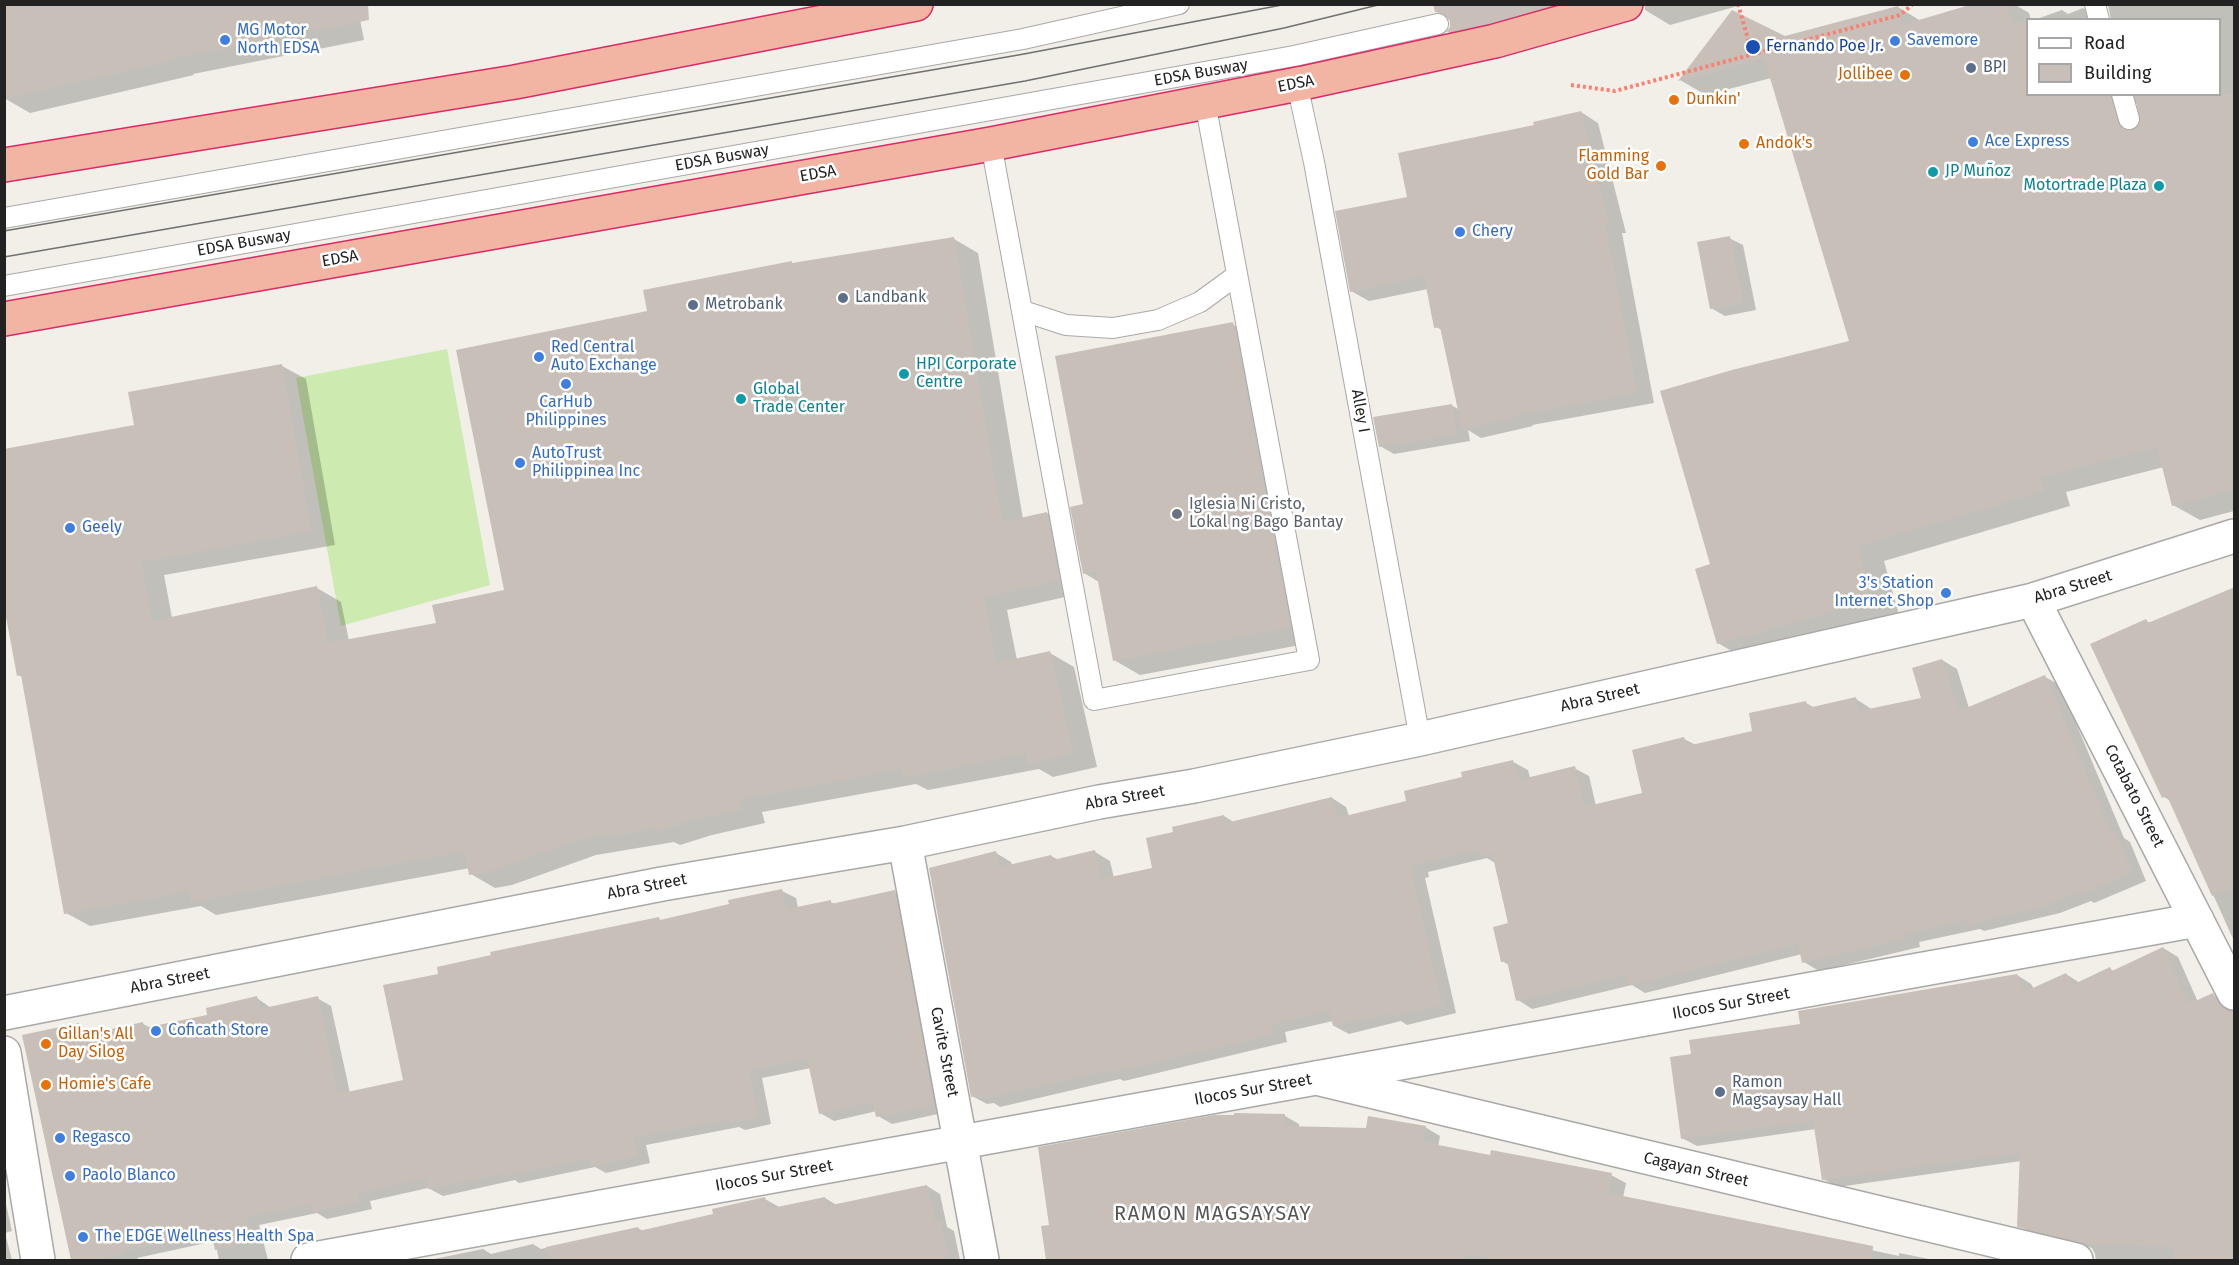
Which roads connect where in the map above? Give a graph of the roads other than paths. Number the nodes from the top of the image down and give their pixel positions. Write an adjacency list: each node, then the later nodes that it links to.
1 (916, 4): 10 (highway)
2 (1179, 4): 11 (lane)
3 (1626, 4): 5 (highway, EDSA)
4 (1438, 24): 13 (lane, EDSA Busway)
5 (1297, 84): 7 (highway, EDSA); 18 (lane, Alley I)
6 (2123, 96): 8 (lane)
7 (1205, 102): 9 (highway, EDSA); 12 (lane)
8 (2129, 119)
9 (991, 144): 14 (lane); 15 (highway, EDSA)
10 (6, 165)
11 (4, 218)
12 (1237, 275): 14 (lane); 14 (lane)
13 (4, 286)
14 (1023, 311)
15 (4, 319)
16 (2235, 536): 17 (street, Abra Street)
17 (2033, 600): 18 (street, Abra Street); 20 (street, Cotabato Street)
18 (1420, 739): 19 (street, Abra Street)
19 (905, 843): 22 (street, Abra Street); 25 (street, Cavite Street)
20 (2197, 920): 21 (street, Cotabato Street); 24 (street, Ilocos Sur Street)
21 (2235, 993)
22 (4, 1013)
23 (4, 1053): 26 (street)
24 (1316, 1078): 25 (street, Ilocos Sur Street); 29 (street, Cagayan Street)
25 (961, 1142): 27 (street, Ilocos Sur Street); 28 (street, Cavite Street)
26 (38, 1260)
27 (308, 1260)
28 (982, 1260)
29 (2076, 1260)

